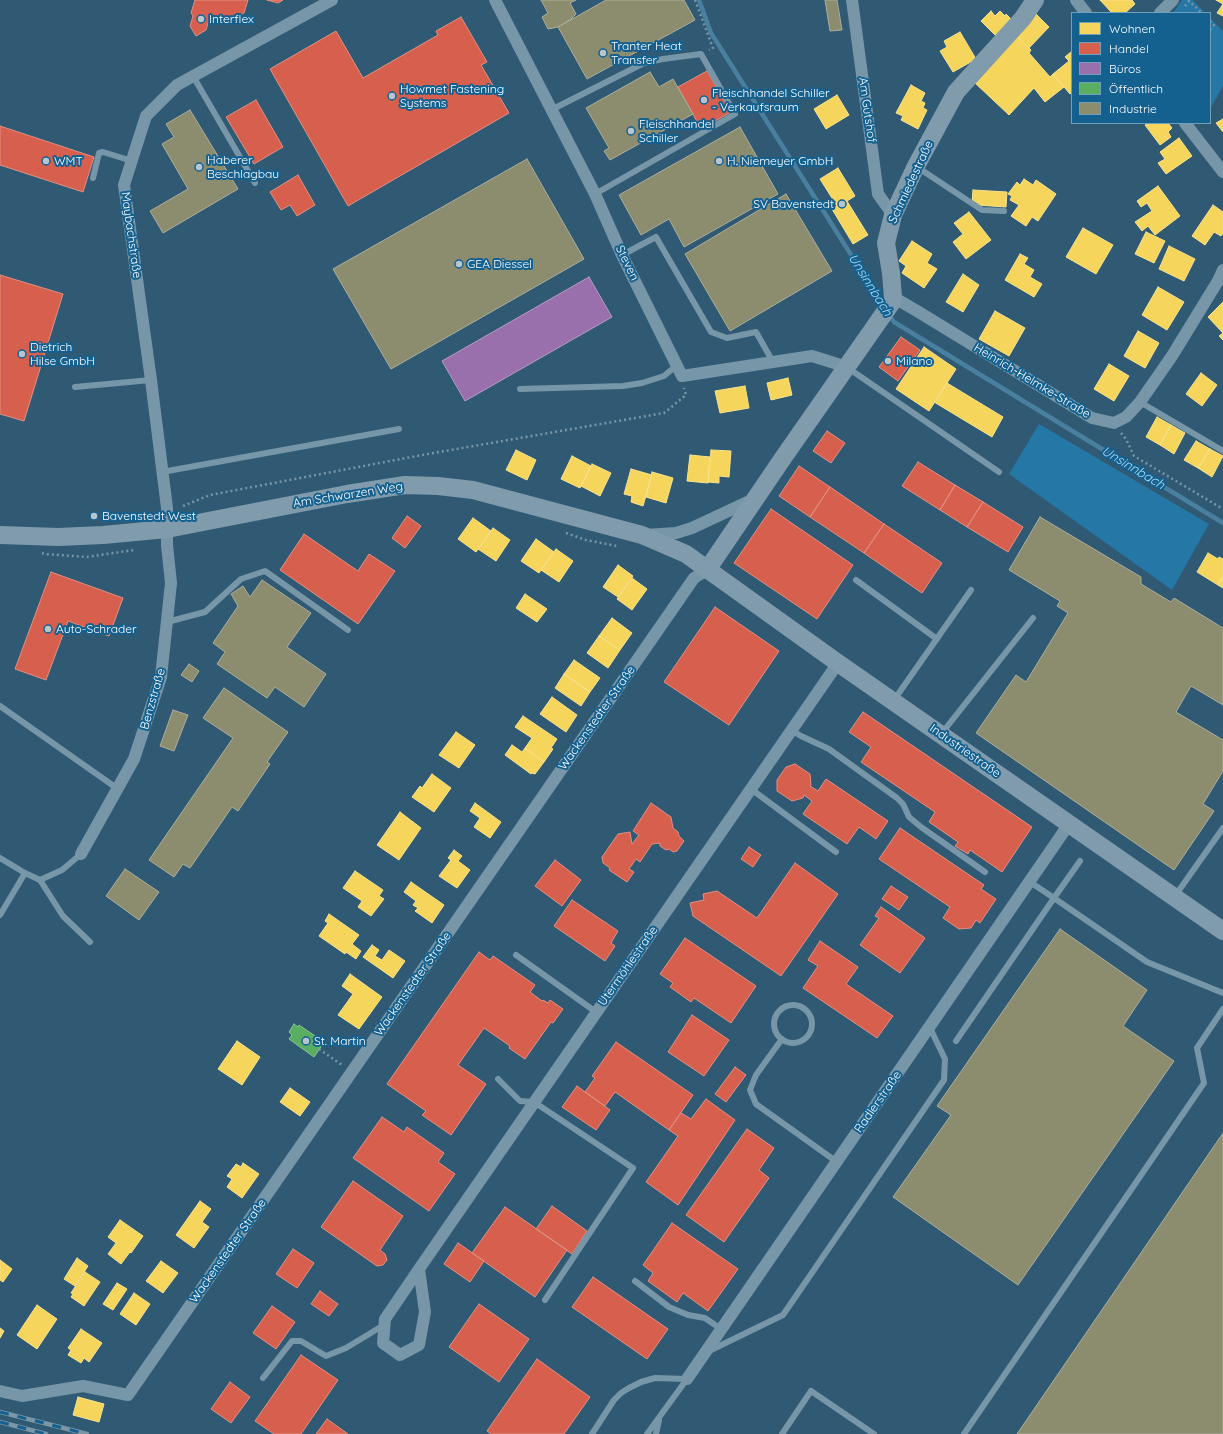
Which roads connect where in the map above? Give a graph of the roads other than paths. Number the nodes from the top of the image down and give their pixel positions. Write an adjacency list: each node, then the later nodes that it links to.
1 (332, 0): 9 (street, Maybachstraße)
2 (495, 0): 10 (street, Steven)
3 (852, 0): 19 (street, Am Gutshof)
4 (1035, 0): 13 (street, Schmiedestraße)
5 (1076, 0): 7 (street)
6 (1173, 0): 8 (street)
7 (1085, 12)
8 (1161, 12)
9 (193, 76): 12 (street, Maybachstraße); 16 (lane)
10 (551, 110): 17 (street, Steven); 17 (lane)
11 (1186, 124): 14 (street)
12 (132, 161): 15 (lane); 26 (street, Maybachstraße)
13 (916, 166): 18 (lane); 19 (street, Schmiedestraße)
14 (1223, 172)
15 (93, 178)
16 (255, 183)
17 (595, 194): 20 (street, Steven)
18 (1004, 211)
19 (893, 215): 22 (street, Schmiedestraße)
20 (622, 255): 23 (lane); 24 (street, Steven)
21 (1222, 278): 29 (street)
22 (889, 305): 25 (street); 29 (street, Heinrich-Helmke-Straße)
23 (773, 362): 24 (street); 25 (street)
24 (677, 366): 28 (lane)
25 (847, 367): 33 (lane); 34 (street)
26 (151, 380): 27 (lane); 32 (street, Maybachstraße)
27 (75, 387)
28 (520, 389)
29 (1140, 402): 31 (lane)
30 (398, 430): 32 (lane)
31 (1223, 451)
32 (162, 472): 35 (street, Maybachstraße)
33 (999, 472)
34 (755, 499): 37 (street); 38 (street)
35 (167, 529): 36 (street, Am Schwarzen Weg); 37 (street, Am Schwarzen Weg); 42 (street, Benzstraße)
36 (0, 535)
37 (642, 535): 38 (street, Am Schwarzen Weg)
38 (708, 570): 45 (street, Industriestraße); 85 (street, Wackenstedter Straße)
39 (856, 580): 44 (lane)
40 (971, 590): 44 (lane)
41 (1033, 618): 49 (lane)
42 (167, 622): 43 (lane); 50 (street, Benzstraße)
43 (348, 630)
44 (936, 638): 46 (lane)
45 (838, 663): 46 (street, Industriestraße); 48 (street, Utermöhlestraße)
46 (893, 701): 49 (street, Industriestraße)
47 (0, 706): 50 (lane)
48 (791, 730): 51 (street, Utermöhlestraße); 59 (lane)
49 (941, 735): 52 (street, Industriestraße)
50 (118, 789): 55 (street, Benzstraße)
51 (751, 789): 54 (lane); 70 (street, Utermöhlestraße)
52 (1070, 824): 61 (street, Radlerstraße); 62 (street, Industriestraße)
53 (1223, 828): 62 (lane)
54 (836, 852)
55 (81, 854): 60 (lane)
56 (0, 858): 58 (lane)
57 (1080, 861): 63 (lane)
58 (25, 872): 60 (lane); 64 (lane)
59 (985, 872)
60 (40, 880): 66 (lane)
61 (1030, 882): 63 (lane); 71 (street, Radlerstraße)
62 (1174, 897): 65 (street, Industriestraße)
63 (1054, 898): 68 (lane); 73 (lane)
64 (0, 915)
65 (1223, 931)
66 (90, 942)
67 (516, 955): 70 (lane)
68 (1223, 993)
69 (1223, 1010): 92 (lane)
70 (596, 1012): 75 (street, Utermöhlestraße)
71 (930, 1028): 76 (street, Radlerstraße); 82 (lane)
72 (782, 1039): 72 (lane); 76 (lane)
73 (956, 1041)
74 (498, 1079): 75 (lane)
75 (534, 1102): 77 (street, Utermöhlestraße); 79 (lane)
76 (837, 1162): 81 (street, Radlerstraße)
77 (419, 1270): 80 (street, Utermöhlestraße); 80 (street, Utermöhlestraße)
78 (635, 1281): 81 (lane)
79 (545, 1300)
80 (384, 1325): 83 (lane)
81 (721, 1329): 82 (street, Radlerstraße)
82 (703, 1355): 84 (street, Radlerstraße)
83 (263, 1378)
84 (686, 1379): 86 (lane); 87 (lane)
85 (0, 1391)
86 (659, 1417): 88 (lane); 89 (lane)
87 (592, 1434)
88 (647, 1434)
89 (656, 1434)
90 (782, 1434): 91 (lane)
91 (874, 1434)
92 (964, 1434)

